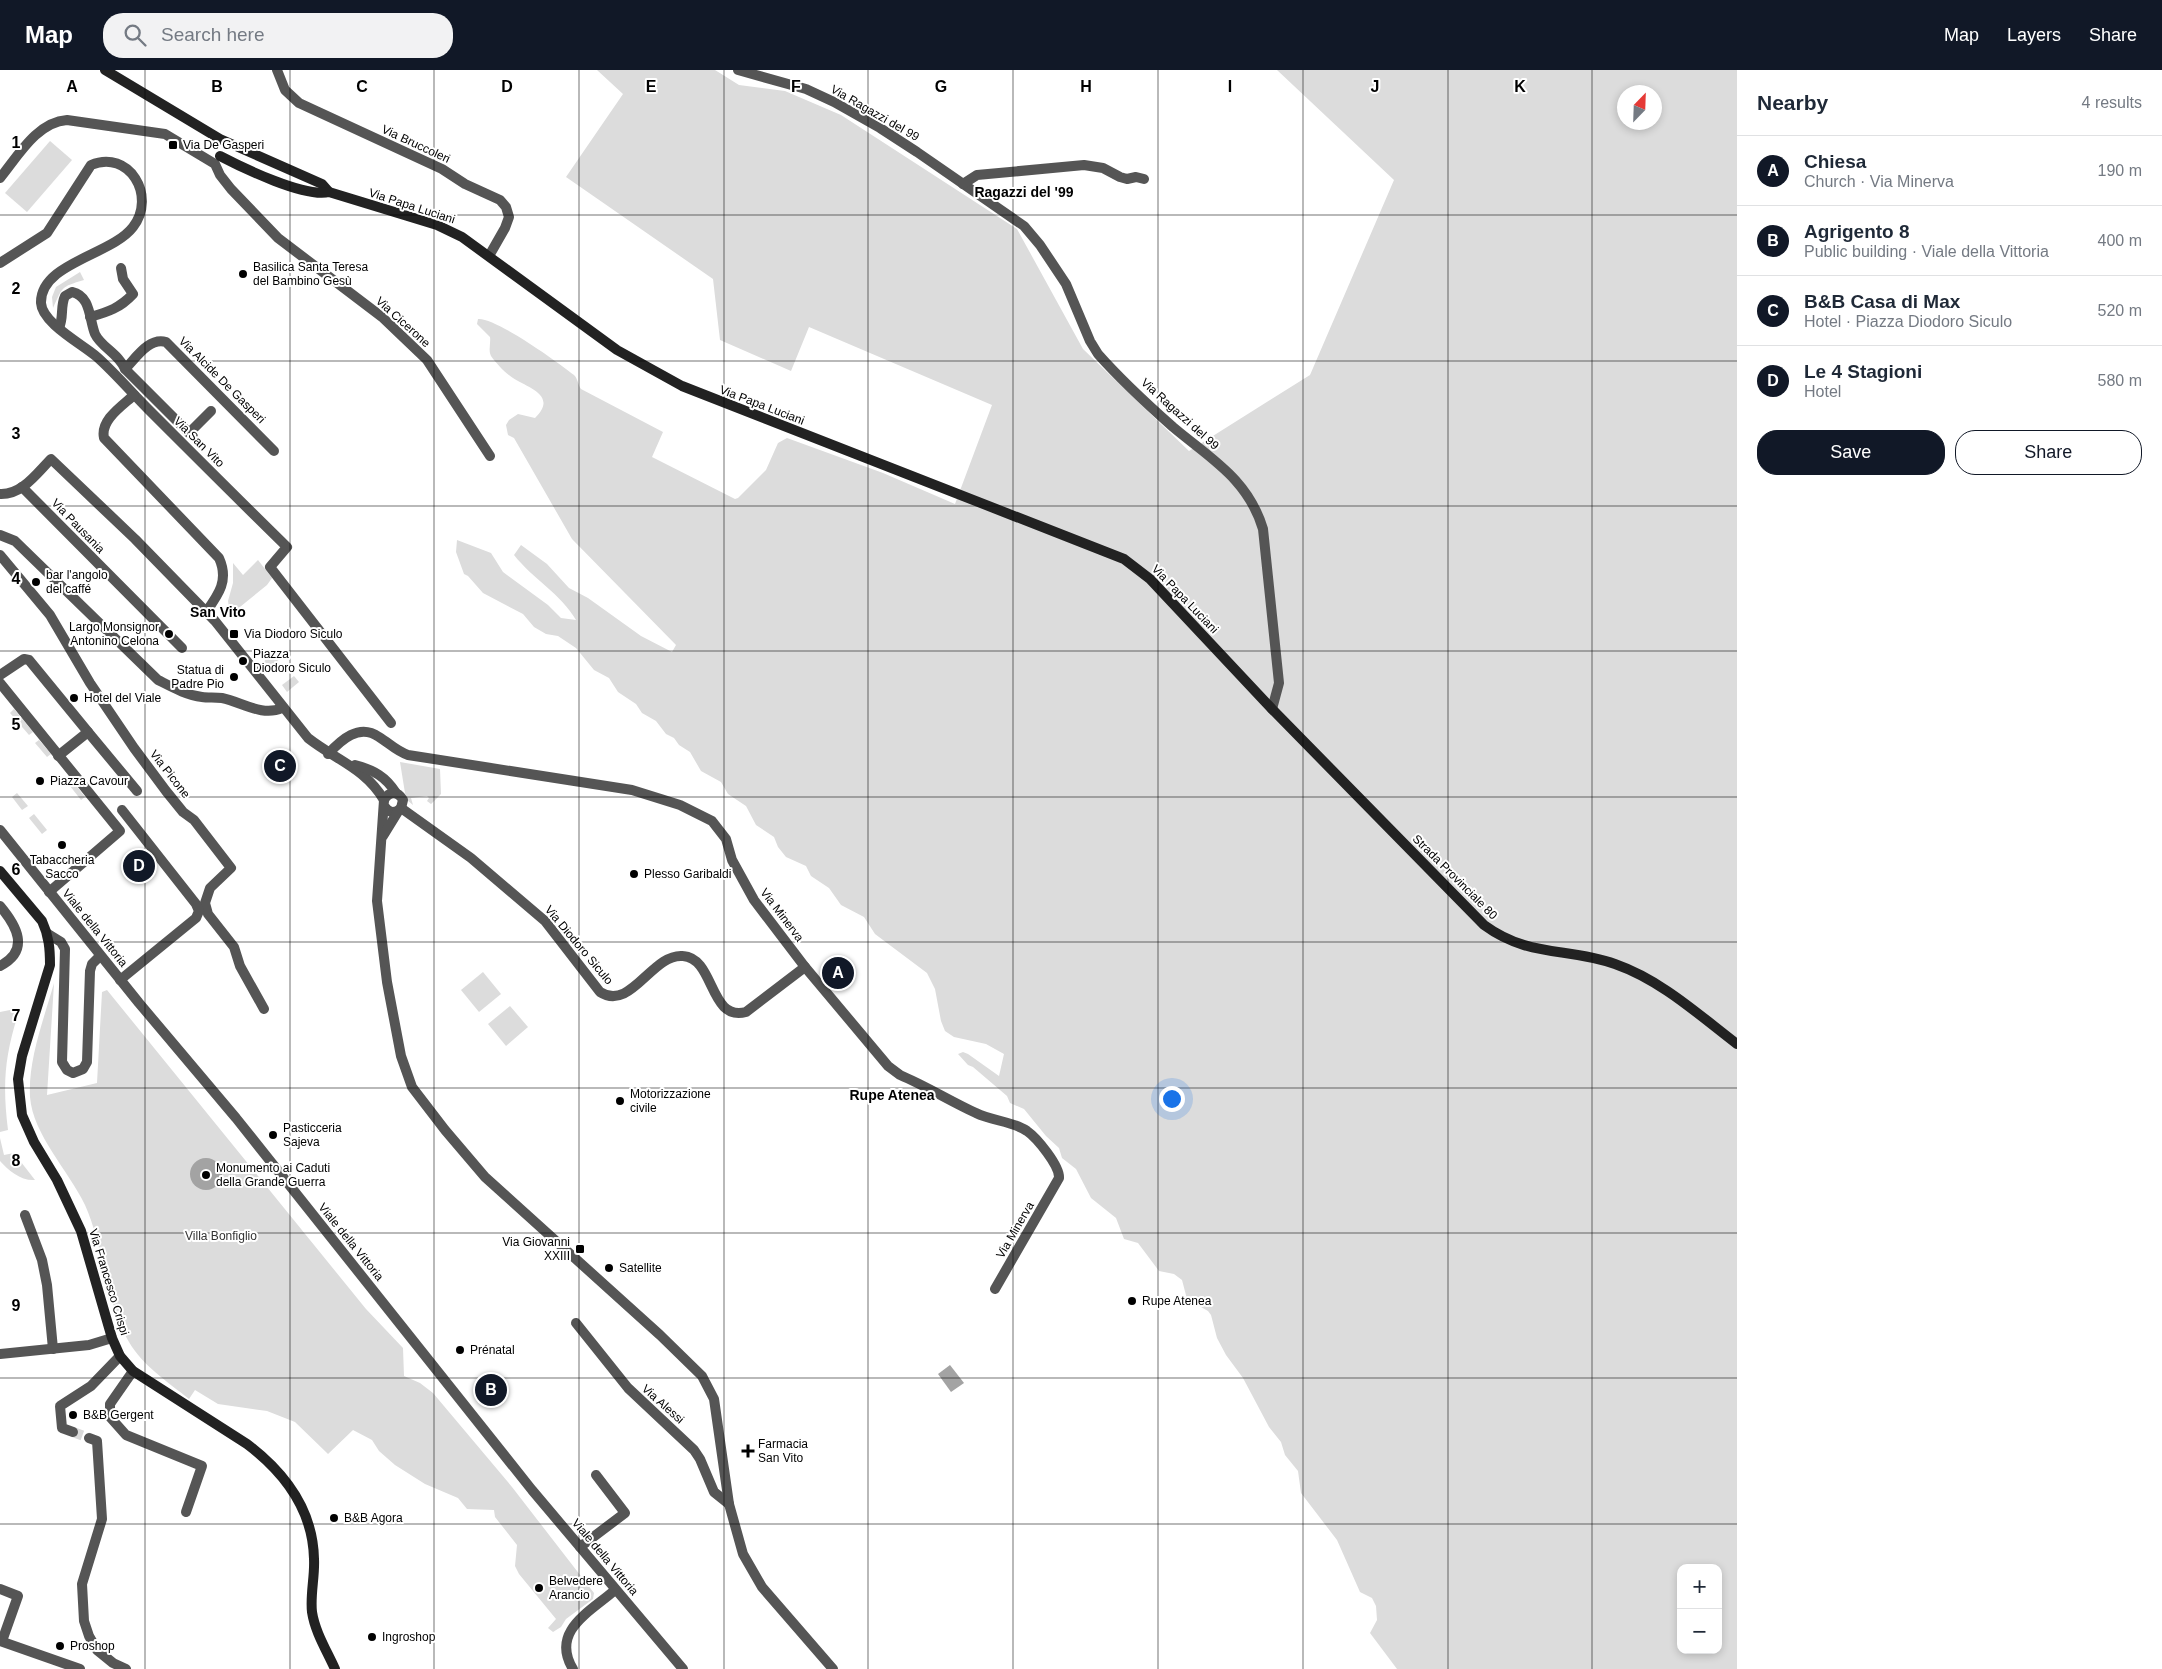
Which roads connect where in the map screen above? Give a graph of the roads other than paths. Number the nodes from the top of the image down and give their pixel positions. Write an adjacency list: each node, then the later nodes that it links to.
1 (105, 70): 4 (street)
2 (277, 70): 10 (street, Via Bruccoleri)
3 (738, 70): 8 (street, Via Ragazzi del 99)
4 (220, 139): 5 (street); 9 (street)
5 (218, 160): 6 (street); 9 (street, Via Papa Luciani); 19 (street, Via Cicerone)
6 (0, 178)
7 (1144, 179): 8 (street)
8 (963, 184): 29 (street, Via Ragazzi del 99)
9 (329, 192): 10 (street, Via Papa Luciani)
10 (489, 256): 29 (street, Via Papa Luciani)
11 (0, 263): 14 (street)
12 (121, 268): 13 (street)
13 (90, 317): 14 (street); 15 (street)
14 (60, 328): 16 (street)
15 (125, 369): 17 (street); 18 (street, Via Alcide De Gasperi)
16 (134, 395): 24 (street); 30 (street, Via San Vito)
17 (211, 412)
18 (274, 451)
19 (490, 456)
20 (22, 487): 21 (street); 24 (street); 25 (street, Via Pausania)
21 (0, 494)
22 (0, 535): 28 (street)
23 (0, 555): 50 (street, Via Picone)
24 (206, 612): 28 (street)
25 (182, 648)
26 (0, 675): 31 (street)
27 (0, 683): 33 (street)
28 (282, 708): 32 (street)
29 (1272, 709): 51 (street, Strada Provinciale 80)
30 (391, 723)
31 (88, 732): 33 (street); 35 (street)
32 (328, 754): 34 (street); 48 (street, Via Minerva)
33 (58, 756): 43 (street)
34 (349, 764): 36 (street); 37 (street)
35 (137, 791)
36 (396, 793): 37 (street); 38 (street)
37 (384, 803): 38 (street); 41 (street)
38 (400, 809): 41 (street); 48 (street, Via Diodoro Siculo)
39 (122, 810): 49 (street)
40 (0, 830): 43 (street, Viale della Vittoria)
41 (383, 836): 63 (street)
42 (0, 871): 45 (street, Via Francesco Crispi)
43 (50, 892): 46 (street, Viale della Vittoria)
44 (0, 906): 47 (street)
45 (48, 934): 46 (street); 55 (street, Via Francesco Crispi)
46 (100, 956): 49 (street, Viale della Vittoria)
47 (0, 966)
48 (805, 967): 53 (street, Via Minerva)
49 (120, 980): 65 (street, Viale della Vittoria)
50 (264, 1009)
51 (1737, 1044)
52 (26, 1215): 56 (street)
53 (995, 1289)
54 (576, 1323): 63 (street, Via Alessi)
55 (112, 1338): 56 (street); 58 (street, Via Francesco Crispi)
56 (53, 1349): 57 (street)
57 (0, 1354)
58 (120, 1356): 59 (street, Via Francesco Crispi); 60 (street)
59 (133, 1371): 64 (street); 71 (street, Via Francesco Crispi)
60 (73, 1432)
61 (89, 1438): 70 (street)
62 (596, 1475): 65 (street)
63 (730, 1504): 74 (street)
64 (186, 1512)
65 (580, 1547): 67 (street, Viale della Vittoria)
66 (0, 1589): 68 (street)
67 (615, 1590): 72 (street); 73 (street, Viale della Vittoria)
68 (1, 1641): 69 (street)
69 (80, 1669)
70 (126, 1669)
71 (335, 1669)
72 (573, 1669)
73 (683, 1669)
74 (833, 1669)

